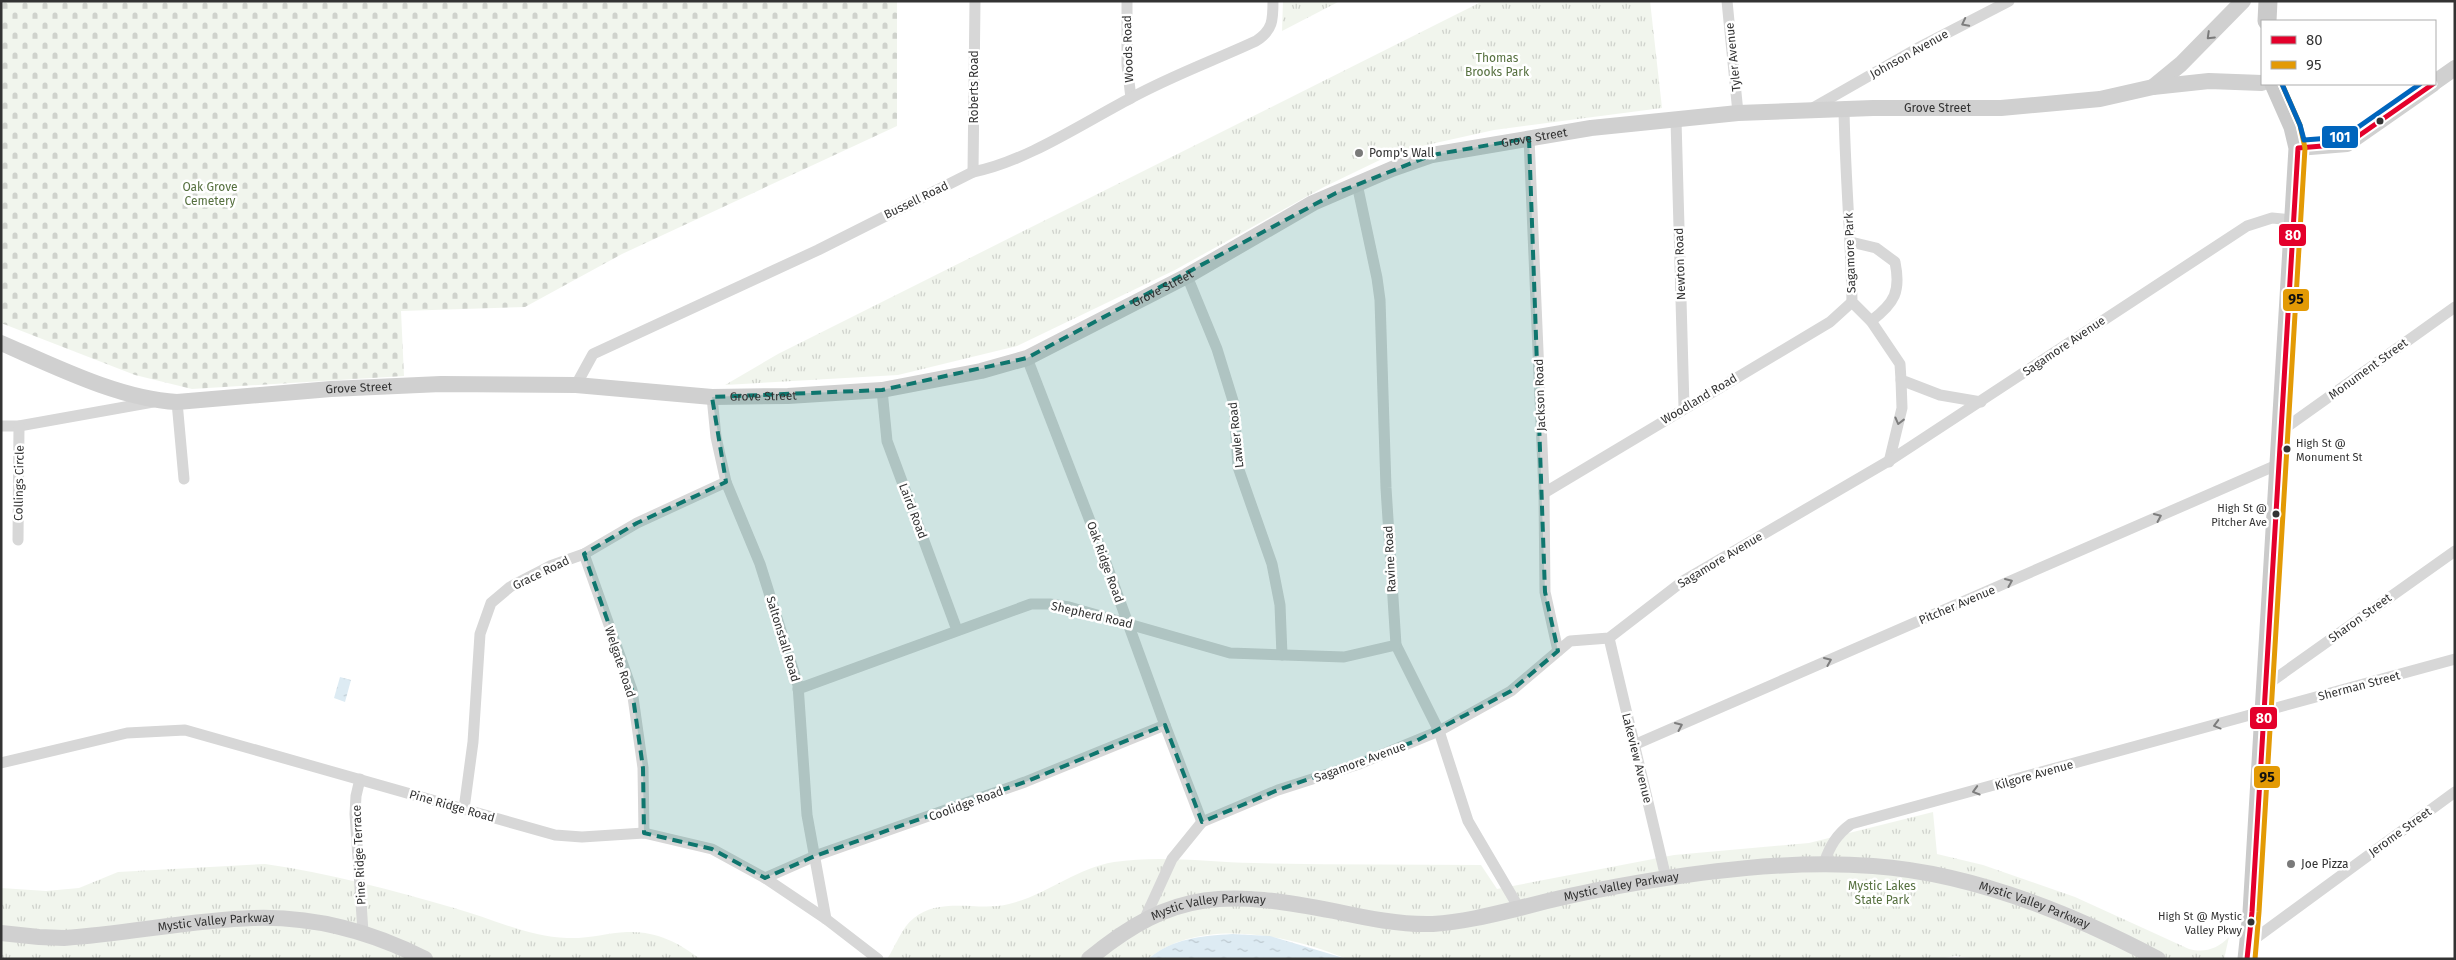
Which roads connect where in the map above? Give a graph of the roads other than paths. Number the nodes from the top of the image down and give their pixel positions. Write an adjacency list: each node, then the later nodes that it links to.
1 (975, 1): 22 (street, Roberts Road)
2 (1127, 1): 15 (street, Woods Road)
3 (1273, 1): 15 (street, Bussell Road)
4 (1727, 1): 18 (street, Tyler Avenue)
5 (2009, 1): 17 (street, Johnson Avenue, one-way to 17)
6 (2244, 1): 14 (street, Grove Street, one-way to 14)
7 (2268, 1): 8 (main road)
8 (2267, 20)
9 (2455, 68): 10 (street)
10 (2436, 82)
11 (2261, 83): 14 (street, Grove Street)
12 (2274, 85): 21 (main road)
13 (2431, 85): 21 (street)
14 (2153, 87): 16 (street, Grove Street)
15 (1130, 98): 22 (street, Bussell Road)
16 (1844, 109): 17 (street, Grove Street); 25 (street, Sagamore Park)
17 (1810, 110): 18 (street, Grove Street)
18 (1738, 113): 19 (street, Grove Street)
19 (1676, 120): 20 (street, Grove Street); 39 (street, Newton Road)
20 (1529, 138): 23 (street, Grove Street); 47 (street, Jackson Road)
21 (2298, 148): 24 (main road)
22 (973, 172): 33 (street, Bussell Road)
23 (1356, 184): 26 (street, Grove Street); 54 (street, Ravine Road)
24 (2293, 220): 38 (street, Sagamore Avenue); 42 (main road)
25 (1852, 242): 27 (street, Sagamore Park); 29 (street)
26 (1187, 276): 31 (street, Grove Street); 56 (street, Lawler Road)
27 (1852, 302): 29 (street, Sagamore Park); 39 (street, Woodland Road)
28 (2455, 307): 42 (street, Monument Street)
29 (1871, 321): 32 (street, Sagamore Park)
30 (1, 342): 36 (street, Grove Street)
31 (1027, 358): 34 (street, Grove Street); 51 (street, Oak Ridge Road)
32 (1901, 380): 38 (street); 43 (street, Sagamore Park, one-way to 43)
33 (576, 386): 35 (street, Grove Street); 37 (street, Grove Street)
34 (882, 390): 35 (street, Grove Street); 52 (street, Laird Road)
35 (712, 397): 46 (street, Saltonstall Road)
36 (157, 401): 37 (street, Grove Street); 41 (street, Grove Street)
37 (177, 402): 45 (street)
38 (1981, 402): 43 (street, Sagamore Avenue)
39 (1684, 408): 47 (street, Woodland Road)
40 (1, 426): 41 (street, Grove Street)
41 (19, 426): 48 (street, Collings Circle)
42 (2281, 431): 44 (main road)
43 (1889, 462): 53 (street, Sagamore Avenue)
44 (2279, 464): 58 (main road); 63 (street, Pitcher Avenue, one-way to 44)
45 (184, 479)
46 (726, 482): 50 (street, Grace Road); 59 (street, Saltonstall Road)
47 (1544, 493): 55 (street, Jackson Road)
48 (18, 540)
49 (2455, 551): 58 (street, Sharon Street)
50 (584, 554): 67 (street, Grace Road); 69 (street, Welgate Road)
51 (1127, 622): 52 (street, Shepherd Road); 56 (street, Shepherd Road); 61 (street, Oak Ridge Road)
52 (957, 630): 59 (street, Shepherd Road)
53 (1609, 638): 55 (street, Sagamore Avenue); 63 (street, Lakeview Avenue)
54 (1396, 645): 56 (street, Shepherd Road); 62 (street, Ravine Road)
55 (1558, 651): 62 (street, Sagamore Avenue)
56 (1282, 655)
57 (2455, 659): 60 (street, Sherman Street)
58 (2265, 686): 60 (main road)
59 (798, 690): 70 (street, Saltonstall Road)
60 (2264, 712): 71 (street, Kilgore Avenue, one-way to 71); 79 (main road)
61 (1165, 726): 68 (street, Oak Ridge Road); 70 (street, Coolidge Road)
62 (1440, 731): 68 (street, Sagamore Avenue); 74 (street, Ravine Road)
63 (1634, 745): 73 (street, Lakeview Avenue)
64 (1, 763): 65 (street, Pine Ridge Road)
65 (360, 779): 67 (street, Pine Ridge Road); 78 (street, Pine Ridge Terrace)
66 (2455, 792): 79 (street, Jerome Street)
67 (464, 809): 69 (street, Pine Ridge Road)
68 (1202, 822): 75 (street, Sagamore Avenue)
69 (644, 833): 72 (street, Pine Ridge Road)
70 (816, 856): 72 (street, Coolidge Road); 76 (street, Saltonstall Road)
71 (1824, 863): 73 (street, Mystic Valley Parkway); 83 (street, Mystic Valley Parkway)
72 (765, 878): 76 (street, Pine Ridge Road)
73 (1666, 878): 74 (street, Mystic Valley Parkway)
74 (1519, 908): 75 (street, Mystic Valley Parkway)
75 (1145, 918): 82 (street, Mystic Valley Parkway)
76 (826, 919): 81 (street, Pine Ridge Road)
77 (1, 932): 78 (street, Mystic Valley Parkway)
78 (363, 932): 80 (street, Mystic Valley Parkway)
79 (2248, 951)
80 (425, 959)
81 (878, 959)
82 (1089, 959)
83 (2158, 959)

